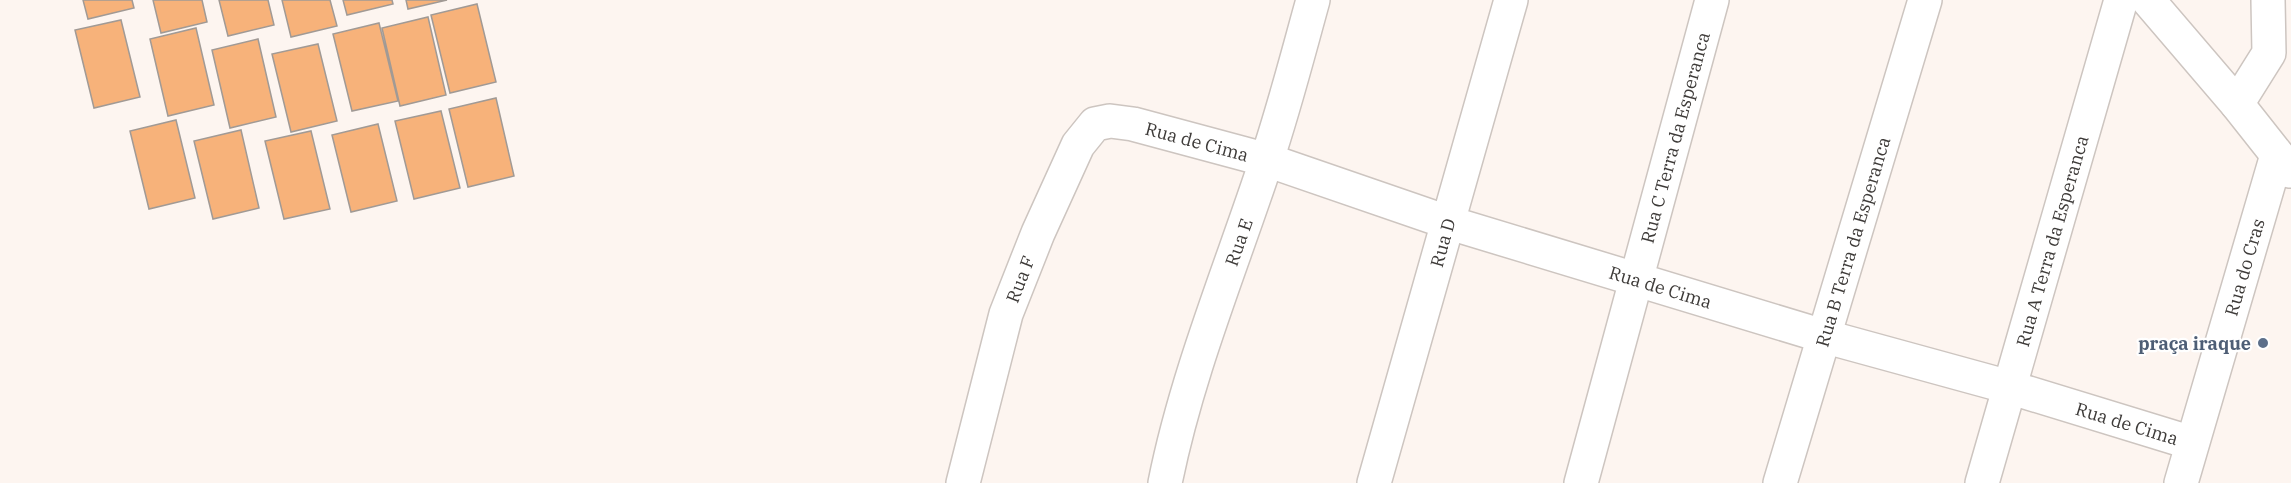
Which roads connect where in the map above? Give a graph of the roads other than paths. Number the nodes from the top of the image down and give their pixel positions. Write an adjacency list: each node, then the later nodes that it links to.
1 (1313, 0): 11 (street, Rua E)
2 (1511, 0): 13 (street, Rua D)
3 (1713, 0): 14 (street, Rua C Terra da Esperanca)
4 (1925, 0): 15 (street, Rua B Terra da Esperanca)
5 (2121, 0): 16 (street, Rua A Terra da Esperanca)
6 (2148, 0): 9 (street)
7 (2268, 0): 8 (street)
8 (2280, 58): 9 (street)
9 (2237, 104): 12 (street)
10 (1132, 124): 11 (street, Rua de Cima); 18 (street, Rua F)
11 (1267, 160): 13 (street, Rua de Cima); 19 (street, Rua E)
12 (2284, 164): 17 (street, Rua do Cras)
13 (1450, 223): 14 (street, Rua de Cima); 20 (street, Rua D)
14 (1638, 278): 15 (street, Rua de Cima); 21 (street, Rua C Terra da Esperanca)
15 (1823, 336): 16 (street, Rua de Cima); 22 (street, Rua B Terra da Esperanca)
16 (2009, 387): 17 (street, Rua de Cima); 23 (street, Rua A Terra da Esperanca)
17 (2193, 443): 24 (street, Rua do Cras)
18 (963, 483)
19 (1165, 483)
20 (1374, 483)
21 (1581, 483)
22 (1780, 483)
23 (1982, 483)
24 (2181, 483)

